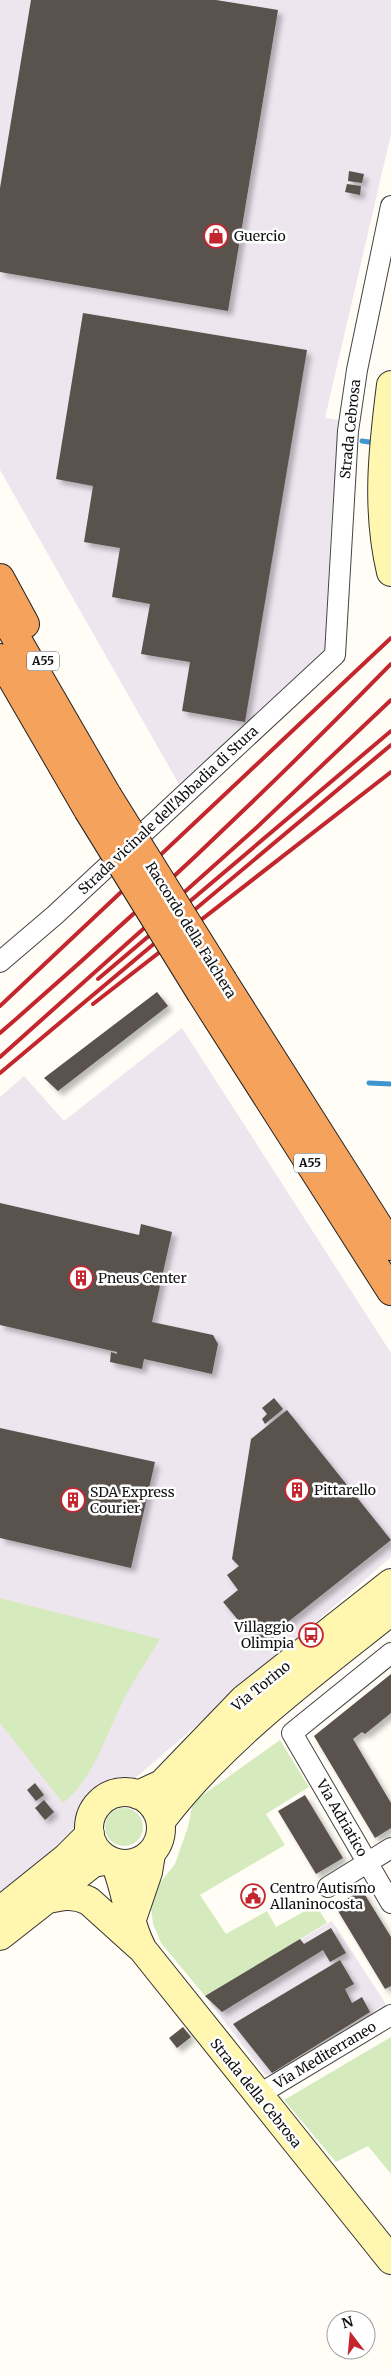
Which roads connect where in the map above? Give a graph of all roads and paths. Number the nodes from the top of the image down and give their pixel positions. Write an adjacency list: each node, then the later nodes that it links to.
1 (391, 206): 6 (street, Strada Cebrosa)
2 (391, 385): 3 (main road)
3 (391, 572)
4 (0, 578): 10 (highway, A55)
5 (0, 610): 10 (highway, Raccordo della Falchera / A55)
6 (335, 655): 12 (street, Strada vicinale dell'Abbadia di Stura)
7 (0, 658): 9 (highway, Raccordo della Falchera / A55)
8 (0, 675): 9 (highway)
9 (22, 696): 11 (highway, Raccordo della Falchera / A55)
10 (79, 746): 11 (highway, Raccordo della Falchera / A55)
11 (98, 803): 13 (highway, Raccordo della Falchera / A55, bridge)
12 (0, 962)
13 (238, 1028): 14 (highway, Raccordo della Falchera / A55); 15 (highway, Raccordo della Falchera / A55)
14 (391, 1246)
15 (391, 1291)
16 (391, 1583): 19 (main road, Via Torino)
17 (391, 1611): 20 (main road, Via Torino)
18 (391, 1653): 25 (street, Via Adriatico)
19 (138, 1795): 20 (main road); 21 (main road)
20 (160, 1821): 23 (main road)
21 (90, 1834): 24 (main road); 29 (main road)
22 (391, 1848): 25 (street)
23 (151, 1854): 24 (main road); 30 (main road)
24 (112, 1861): 27 (main road); 30 (main road, Strada della Cebrosa)
25 (367, 1862): 26 (street); 28 (street, Via Adriatico)
26 (328, 1887)
27 (45, 1900): 31 (main road); 32 (main road)
28 (391, 1903)
29 (0, 1911)
30 (132, 1920): 32 (main road, Strada della Cebrosa)
31 (0, 1936)
32 (143, 1950): 34 (main road, Strada della Cebrosa)
33 (391, 2015): 34 (street, Via Mediterraneo)
34 (258, 2095): 35 (main road, Strada della Cebrosa)
35 (391, 2260)

